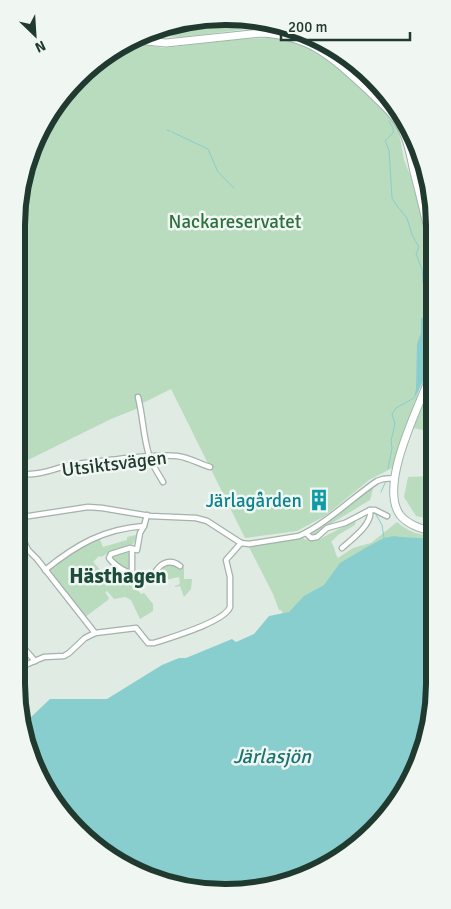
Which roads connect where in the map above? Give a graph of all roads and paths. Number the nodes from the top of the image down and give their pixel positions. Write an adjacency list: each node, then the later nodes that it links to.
1 (146, 41): 2 (main road)
2 (390, 112)
3 (404, 136): 4 (main road)
4 (426, 221)
5 (426, 387): 10 (main road)
6 (138, 397): 7 (street)
7 (149, 457): 8 (street, Utsiktsvägen); 9 (street, Utsiktsvägen); 11 (street)
8 (210, 467)
9 (25, 474)
10 (395, 478): 17 (main road); 18 (street)
11 (163, 482)
12 (370, 510): 14 (street); 18 (street); 21 (street)
13 (147, 515): 15 (street); 16 (street); 19 (street)
14 (387, 516)
15 (25, 517)
16 (144, 526): 22 (street); 24 (street)
17 (426, 529)
18 (306, 533): 19 (street)
19 (241, 543): 26 (street)
20 (25, 544): 24 (street)
21 (342, 548)
22 (135, 550): 25 (street); 25 (street)
23 (180, 566): 25 (street)
24 (46, 570): 26 (street)
25 (132, 573)
26 (95, 633): 28 (street)
27 (25, 649): 28 (street)
28 (35, 660): 29 (street)
29 (25, 665)

